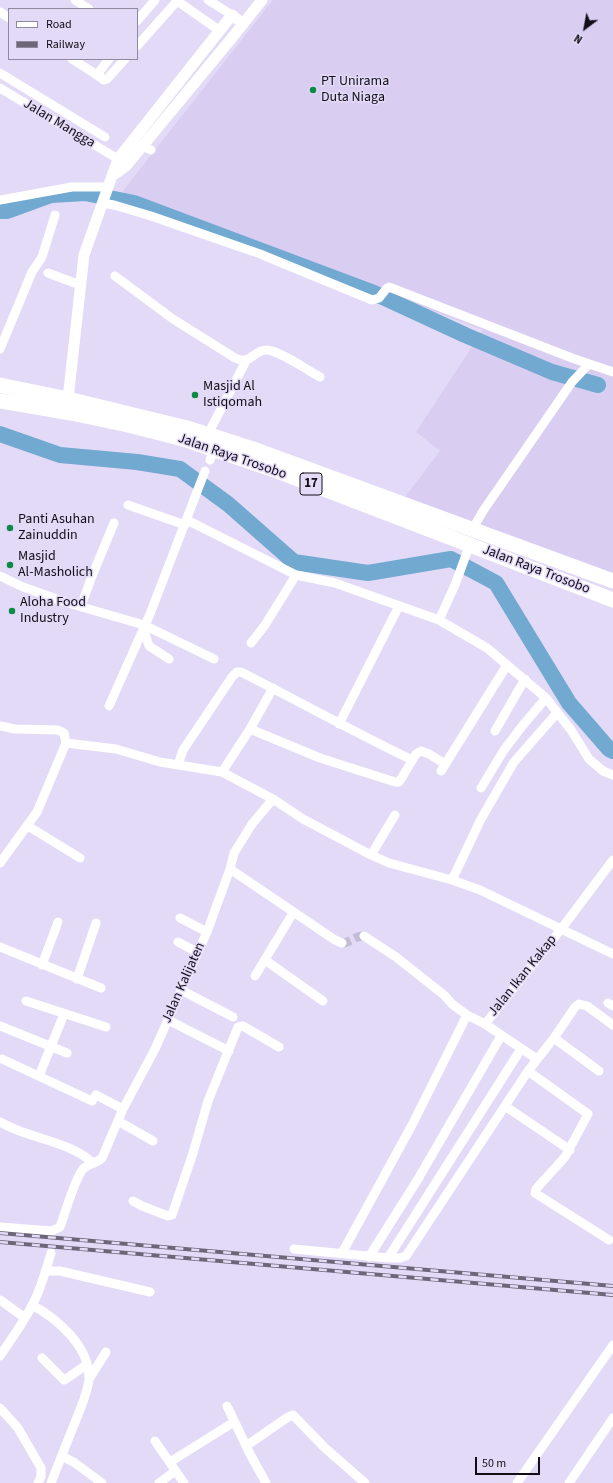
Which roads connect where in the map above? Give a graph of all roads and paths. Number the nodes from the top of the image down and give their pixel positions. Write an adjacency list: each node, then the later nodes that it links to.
1 (75, 0): 6 (street)
2 (155, 0): 8 (street)
3 (177, 0): 10 (street); 12 (street)
4 (208, 0): 7 (street)
5 (262, 0): 9 (street)
6 (88, 8)
7 (232, 15): 9 (street); 10 (street)
8 (138, 20)
9 (243, 24): 11 (street)
10 (220, 31): 11 (street); 20 (street)
11 (231, 39): 21 (street)
12 (138, 45)
13 (74, 60): 17 (street)
14 (108, 60): 17 (street)
15 (124, 60): 17 (street)
16 (0, 73): 19 (street)
17 (97, 75)
18 (0, 88): 20 (street, Jalan Mangga)
19 (105, 137)
20 (118, 159): 21 (street)
21 (112, 176): 22 (street)
22 (105, 196): 23 (street); 27 (street); 30 (street)
23 (0, 200)
24 (55, 215): 28 (street)
25 (48, 273): 27 (street)
26 (115, 276): 29 (street)
27 (80, 285): 34 (street)
28 (0, 349)
29 (246, 361): 32 (street); 36 (street)
30 (589, 364): 31 (street); 41 (street)
31 (613, 372)
32 (320, 377)
33 (0, 385): 34 (highway, Jalan Raya Trosobo / 17)
34 (68, 399): 36 (highway, Jalan Raya Trosobo / 17)
35 (0, 401): 41 (highway, Jalan Raya Trosobo / 17)
36 (208, 434): 41 (highway, Jalan Raya Trosobo / 17)
37 (204, 472): 39 (street)
38 (128, 505): 39 (street)
39 (186, 522): 42 (street); 49 (street)
40 (114, 523): 46 (street)
41 (470, 543): 44 (highway, Jalan Raya Trosobo / 17); 45 (highway, Jalan Raya Trosobo / 17); 48 (street)
42 (292, 573): 47 (street); 50 (street)
43 (0, 576): 46 (street)
44 (613, 581)
45 (613, 600)
46 (81, 606): 49 (street)
47 (399, 606): 48 (street); 59 (street)
48 (439, 620): 53 (street)
49 (144, 626): 51 (street); 52 (street); 57 (street)
50 (251, 643)
51 (169, 659)
52 (214, 659)
53 (507, 665): 54 (street); 64 (street)
54 (525, 679): 56 (street); 62 (street)
55 (273, 688): 59 (street); 61 (street); 65 (street)
56 (546, 698): 58 (street); 68 (street)
57 (109, 706)
58 (557, 713): 67 (street); 77 (street)
59 (339, 724): 64 (street)
60 (0, 726): 63 (street)
61 (250, 729): 64 (street); 66 (street)
62 (495, 731)
63 (66, 743): 65 (street); 71 (street)
64 (412, 760)
65 (175, 764): 66 (street)
66 (222, 772): 69 (street)
67 (613, 775)
68 (481, 788)
69 (273, 800): 72 (street); 76 (street, Jalan Kalijaten)
70 (395, 814): 72 (street)
71 (28, 826): 73 (street); 75 (street)
72 (371, 855): 77 (street)
73 (80, 858)
74 (613, 860): 82 (street, Jalan Ikan Kakap)
75 (0, 863)
76 (230, 869): 78 (street); 83 (street, Jalan Kalijaten)
77 (452, 880): 82 (street)
78 (293, 913): 86 (street); 90 (street)
79 (180, 918): 83 (street)
80 (58, 922): 91 (street)
81 (96, 923): 93 (street)
82 (562, 928): 89 (street); 102 (street, Jalan Ikan Kakap)
83 (207, 932): 88 (street, Jalan Kalijaten)
84 (364, 936): 99 (street)
85 (178, 942): 88 (street)
86 (342, 943)
87 (0, 947): 91 (street)
88 (197, 952): 95 (street, Jalan Kalijaten)
89 (613, 954)
90 (266, 960): 92 (street); 97 (street)
91 (42, 965): 93 (street)
92 (255, 976)
93 (77, 979): 94 (street)
94 (101, 988)
95 (181, 990): 100 (street); 101 (street, Jalan Kalijaten)
96 (26, 1001): 98 (street)
97 (323, 1001)
98 (64, 1014): 105 (street); 108 (street)
99 (467, 1015): 102 (street); 130 (street)
100 (233, 1017)
101 (168, 1020): 111 (street); 119 (street, Jalan Kalijaten)
102 (485, 1024): 106 (street)
103 (613, 1025): 107 (street)
104 (0, 1026): 108 (street)
105 (106, 1027)
106 (501, 1036): 110 (street); 131 (street)
107 (554, 1038): 114 (street); 116 (street)
108 (51, 1046): 112 (street); 117 (street)
109 (278, 1047): 111 (street)
110 (521, 1049): 114 (street); 132 (street)
111 (229, 1051): 125 (street)
112 (67, 1053)
113 (2, 1059): 117 (street)
114 (537, 1060): 115 (street)
115 (528, 1071): 118 (street); 123 (street)
116 (599, 1071)
117 (39, 1076): 119 (street)
118 (505, 1106): 123 (street); 132 (street)
119 (123, 1109): 120 (street, Jalan Kalijaten)
120 (118, 1121): 122 (street); 124 (street, Jalan Kalijaten)
121 (0, 1122): 124 (street)
122 (153, 1141)
123 (570, 1150): 127 (street)
124 (92, 1162): 126 (street, Jalan Kalijaten)
125 (133, 1202)
126 (0, 1227)
127 (609, 1240)
128 (294, 1249): 130 (street)
129 (51, 1253): 133 (street)
130 (342, 1253): 131 (street)
131 (369, 1257): 132 (street)
132 (388, 1258)
133 (53, 1271): 134 (street); 136 (street)
134 (150, 1292)
135 (0, 1300): 136 (street)
136 (32, 1311): 139 (street); 141 (street)
137 (613, 1345): 160 (street)
138 (106, 1352): 142 (street)
139 (0, 1356)
140 (42, 1358): 141 (street)
141 (83, 1367): 142 (street)
142 (89, 1379): 149 (street)
143 (226, 1406): 146 (street)
144 (0, 1408): 151 (street)
145 (613, 1418): 161 (street)
146 (234, 1422): 148 (street); 150 (street)
147 (155, 1441): 150 (street)
148 (246, 1446): 158 (street); 159 (street)
149 (62, 1456): 151 (street); 155 (street)
150 (170, 1462): 152 (street)
151 (49, 1470): 153 (street); 154 (street)
152 (175, 1470): 156 (street); 157 (street)
153 (38, 1483)
154 (51, 1483)
155 (102, 1483)
156 (159, 1483)
157 (184, 1483)
158 (266, 1483)
159 (365, 1483)
160 (517, 1483)
161 (569, 1483)

